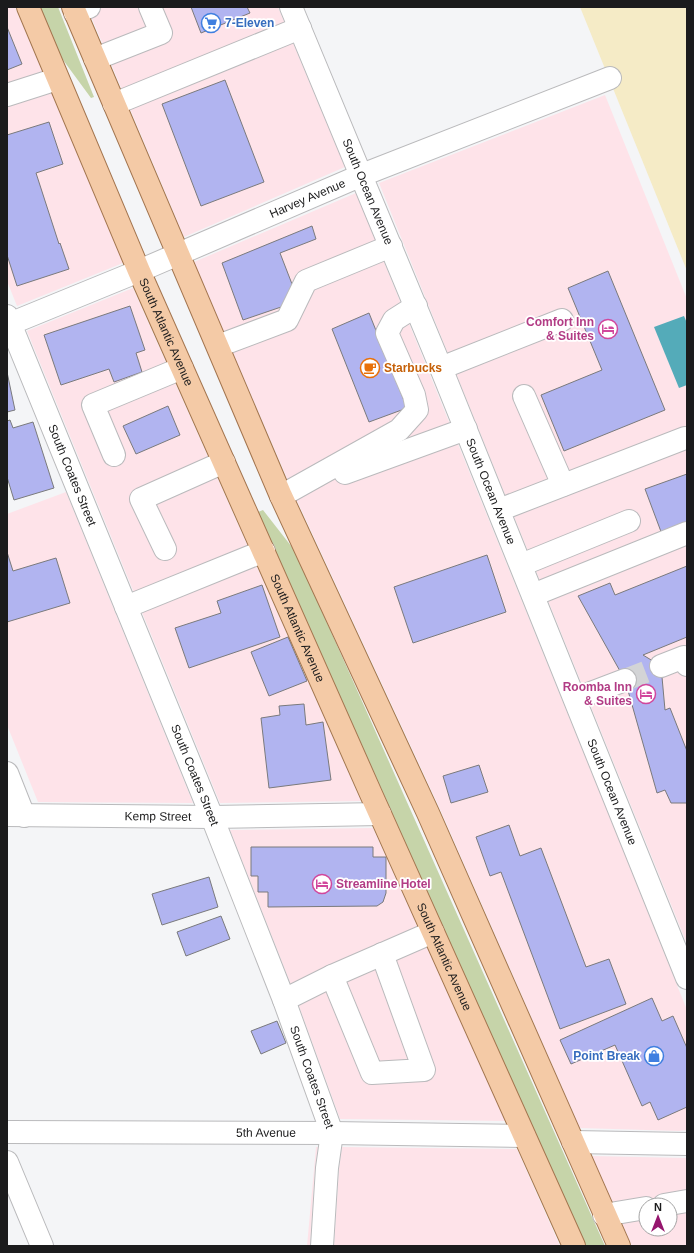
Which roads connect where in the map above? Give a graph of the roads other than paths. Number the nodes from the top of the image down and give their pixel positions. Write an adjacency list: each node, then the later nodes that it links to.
1 (28, 7): 8 (main road, South Atlantic Avenue)
2 (150, 7): 6 (street)
3 (291, 7): 5 (street, South Ocean Avenue)
4 (79, 9): 6 (main road)
5 (300, 28): 10 (street); 11 (street, South Ocean Avenue)
6 (95, 59): 10 (main road)
7 (610, 78): 11 (street, Harvey Avenue)
8 (57, 79): 9 (street); 14 (main road, South Atlantic Avenue)
9 (7, 95)
10 (114, 104): 13 (main road)
11 (362, 175): 12 (street, South Ocean Avenue); 13 (street, Harvey Avenue)
12 (391, 246): 15 (street, South Ocean Avenue); 18 (street)
13 (178, 254): 14 (street, Harvey Avenue); 18 (main road)
14 (139, 271): 17 (street, Harvey Avenue); 19 (main road, South Atlantic Avenue)
15 (416, 306): 20 (street, South Ocean Avenue); 27 (street)
16 (562, 320): 20 (street)
17 (8, 321): 35 (street, South Coates Street)
18 (218, 346): 27 (main road)
19 (182, 368): 24 (street); 25 (main road, South Atlantic Avenue)
20 (441, 368): 22 (street, South Ocean Avenue)
21 (524, 396): 26 (street)
22 (466, 429): 27 (street); 28 (street, South Ocean Avenue)
23 (685, 438): 26 (street)
24 (114, 455)
25 (224, 462): 31 (street); 32 (main road, South Atlantic Avenue)
26 (563, 485): 28 (street)
27 (282, 496): 52 (main road)
28 (499, 510): 33 (street, South Ocean Avenue)
29 (629, 521): 33 (street)
30 (687, 533): 34 (street)
31 (164, 549)
32 (264, 551): 35 (street); 41 (main road, South Atlantic Avenue)
33 (521, 565): 34 (street, South Ocean Avenue)
34 (533, 595): 39 (street, South Ocean Avenue)
35 (126, 607): 43 (street, South Coates Street)
36 (687, 665): 37 (street)
37 (661, 666)
38 (625, 680): 39 (street)
39 (575, 699): 47 (street, South Ocean Avenue)
40 (7, 773): 42 (street)
41 (380, 814): 43 (street, Kemp Street); 44 (main road, South Atlantic Avenue)
42 (16, 816): 43 (street, Kemp Street)
43 (212, 817): 48 (street, South Coates Street)
44 (433, 932): 45 (street); 51 (main road, South Atlantic Avenue)
45 (382, 954): 46 (street); 46 (street)
46 (332, 976): 48 (street)
47 (687, 978)
48 (284, 1000): 50 (street, South Coates Street)
49 (7, 1132): 50 (street, 5th Avenue)
50 (332, 1133): 51 (street, 5th Avenue); 58 (street, South Coates Street)
51 (524, 1136): 59 (main road, South Atlantic Avenue)
52 (573, 1142): 53 (street); 56 (main road)
53 (687, 1144)
54 (7, 1162): 57 (street)
55 (638, 1209): 56 (street)
56 (604, 1215): 60 (main road)
57 (42, 1246)
58 (322, 1246)
59 (574, 1246)
60 (619, 1246)

